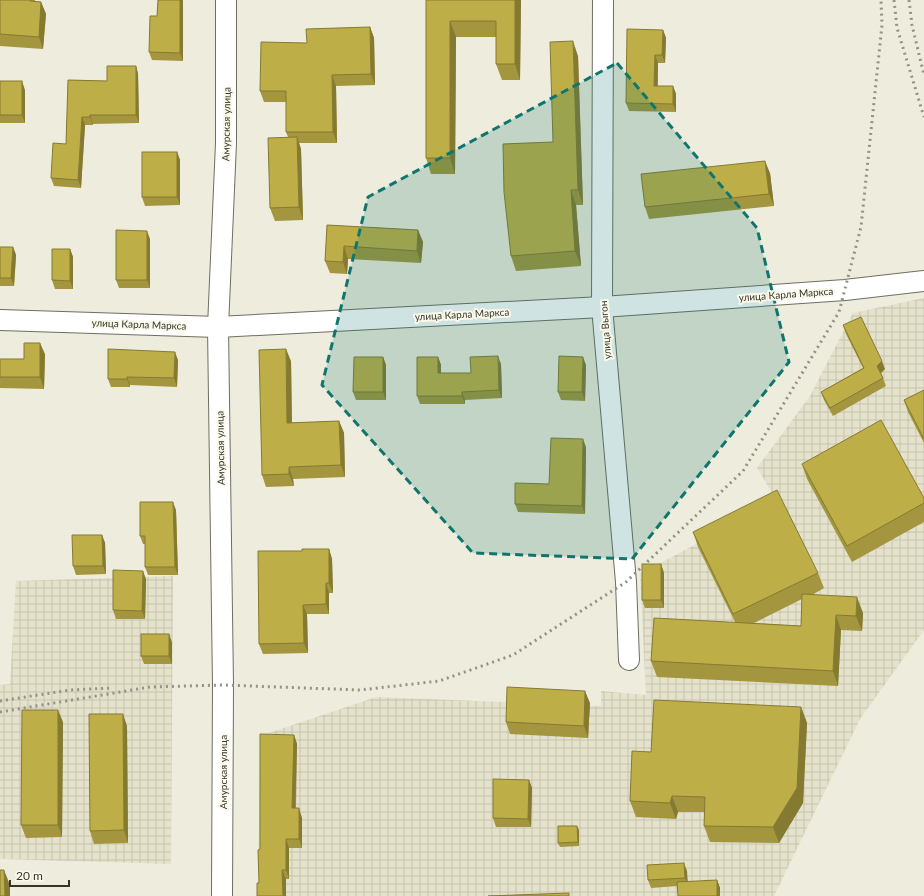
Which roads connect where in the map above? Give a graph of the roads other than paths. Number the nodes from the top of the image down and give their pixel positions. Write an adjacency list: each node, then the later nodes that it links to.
1 (226, 0): 6 (street, Амурская улица)
2 (603, 0): 4 (street, улица Выгон)
3 (924, 281): 4 (street, улица Карла Маркса)
4 (602, 307): 6 (street, улица Карла Маркса); 7 (street, улица Выгон)
5 (0, 320): 6 (street, улица Карла Маркса)
6 (218, 326): 8 (street, Амурская улица)
7 (629, 660)
8 (222, 896)

